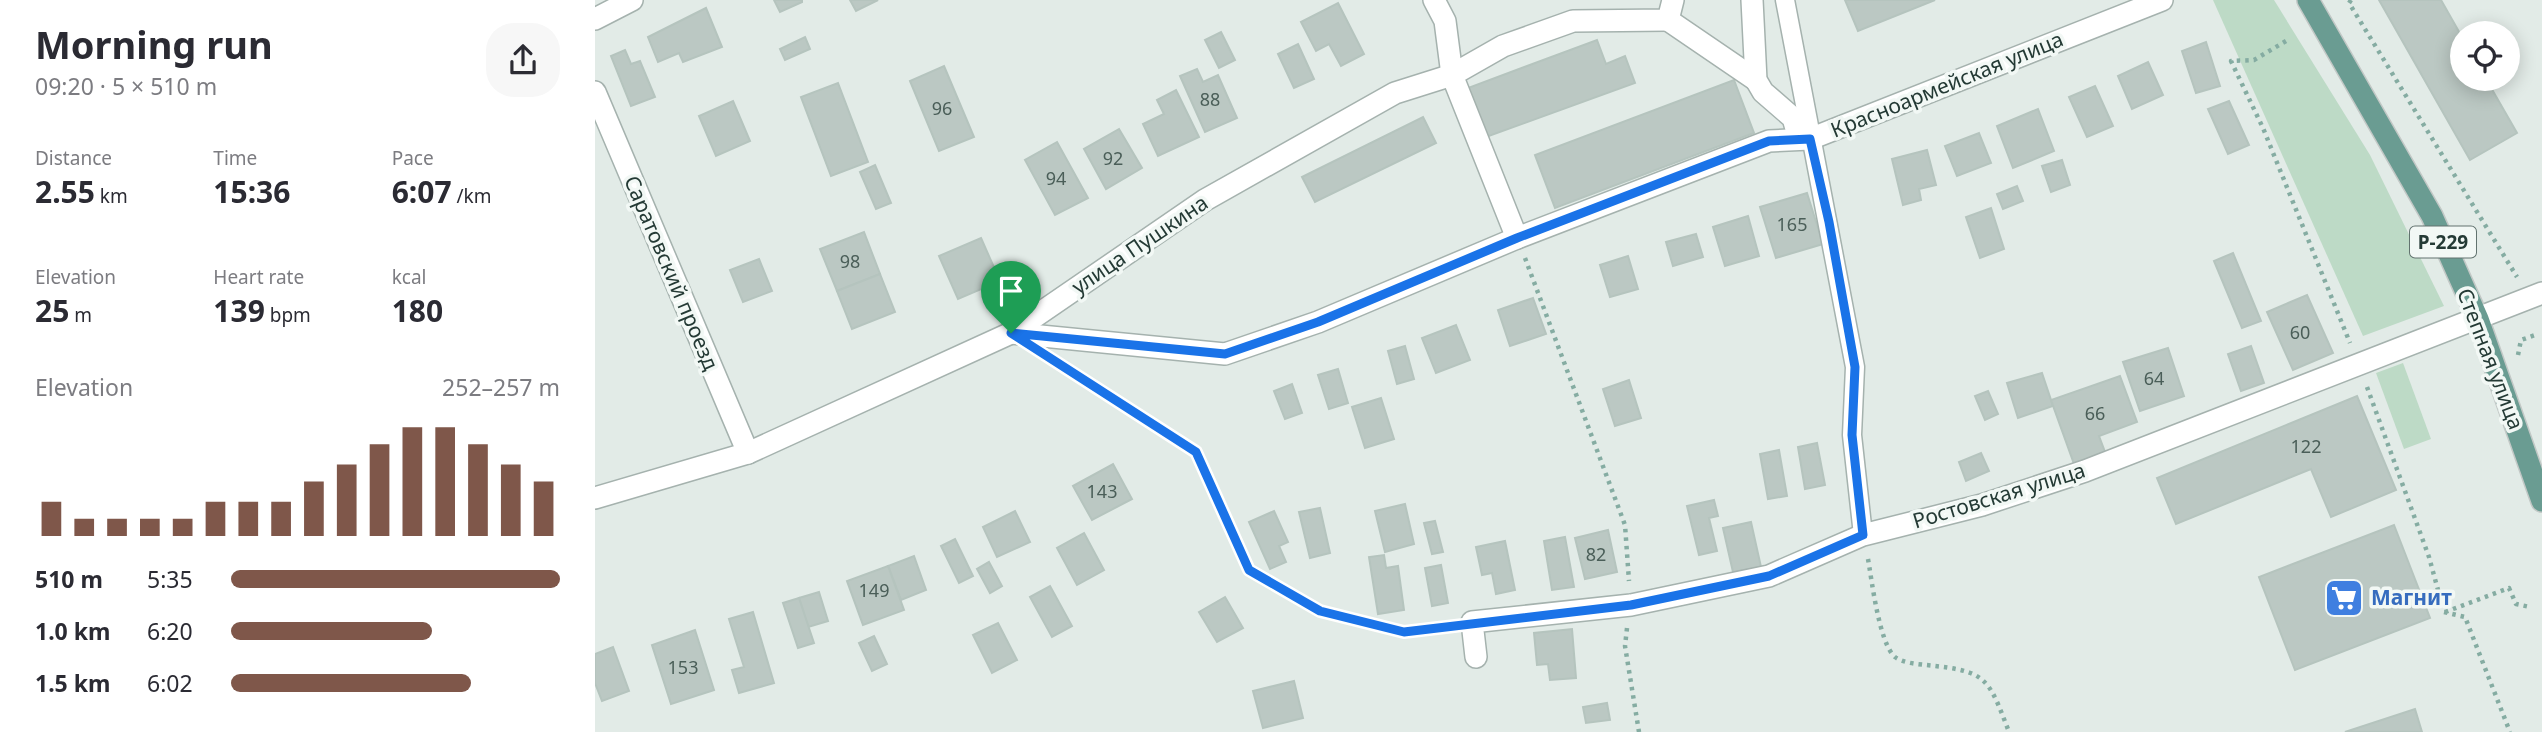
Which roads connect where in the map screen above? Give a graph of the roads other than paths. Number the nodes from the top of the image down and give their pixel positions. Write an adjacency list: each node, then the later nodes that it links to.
1 (632, 0): 8 (street)
2 (1434, 0): 9 (street)
3 (1752, 0): 10 (street)
4 (1786, 0): 12 (lane)
5 (2162, 0): 12 (street, Красноармейская улица)
6 (2308, 0): 15 (main road, Степная улица / Р-229)
7 (1671, 10): 9 (street, улица Пушкина); 10 (street)
8 (595, 19)
9 (1452, 75): 13 (street); 16 (street, улица Пушкина)
10 (1756, 80): 12 (street)
11 (595, 93): 17 (street, Саратовский проезд)
12 (1804, 139): 13 (street, Красноармейская улица); 20 (lane)
13 (1517, 238): 16 (street, Красноармейская улица)
14 (2542, 293): 15 (street, Ростовская улица)
15 (2478, 319): 19 (main road, Степная улица / Р-229); 20 (street, Ростовская улица)
16 (1011, 333): 17 (street, улица Пушкина)
17 (748, 453): 18 (street, улица Пушкина)
18 (595, 498)
19 (2542, 501)
20 (1863, 535): 21 (street, Ростовская улица)
21 (1476, 657)

